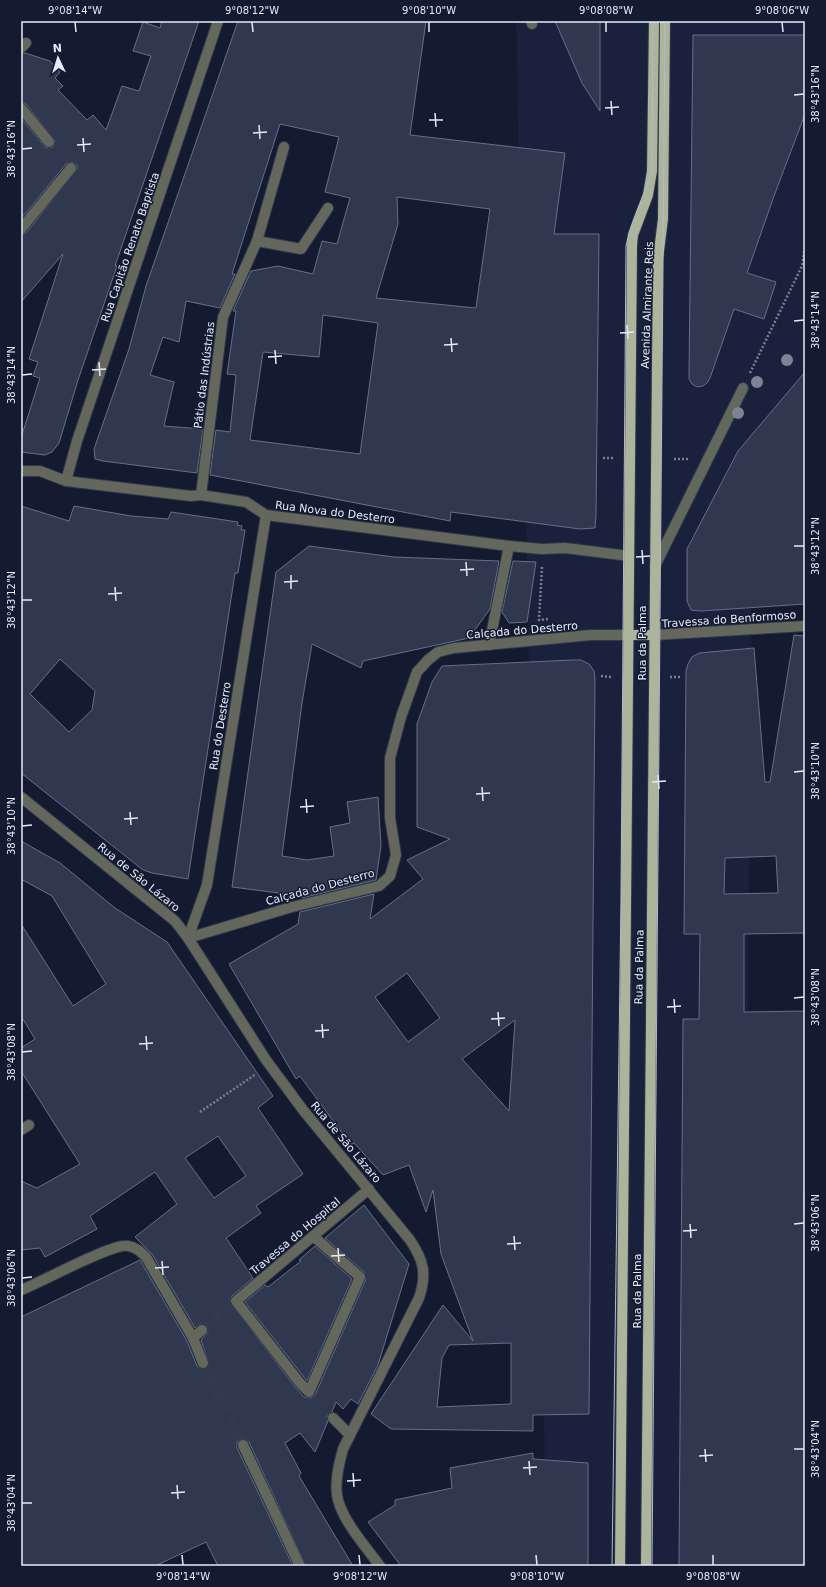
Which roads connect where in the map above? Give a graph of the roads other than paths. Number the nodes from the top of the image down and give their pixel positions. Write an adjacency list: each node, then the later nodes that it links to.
1 (218, 21): 13 (street, Rua Capitão Renato Baptista)
2 (654, 21): 17 (main road, Avenida Almirante Reis)
3 (664, 21): 18 (main road, Avenida Almirante Reis)
4 (21, 108): 5 (street)
5 (50, 142)
6 (284, 147): 10 (street, Pátio das Indústrias)
7 (71, 168): 9 (street)
8 (328, 208): 10 (street)
9 (21, 229)
10 (257, 241): 14 (street, Pátio das Indústrias)
11 (743, 388): 18 (street, Rua da Palma)
12 (21, 471): 13 (street, Rua Nova do Desterro)
13 (66, 481): 14 (street, Rua Nova do Desterro)
14 (201, 495): 15 (street, Rua Nova do Desterro)
15 (266, 516): 16 (street, Rua Nova do Desterro); 26 (street, Rua do Desterro)
16 (509, 546): 17 (street, Rua Nova do Desterro); 22 (street)
17 (629, 556): 20 (main road, Rua da Palma)
18 (655, 566): 21 (main road, Rua da Palma)
19 (805, 626): 21 (street, Travessa do Benformoso)
20 (628, 635): 21 (main road); 22 (street, Calçada do Desterro); 38 (main road, Rua da Palma)
21 (654, 635): 39 (main road, Rua da Palma)
22 (489, 645): 26 (street, Calçada do Desterro)
23 (21, 797): 25 (street, Rua de São Lázaro)
24 (21, 805): 25 (street)
25 (51, 821): 26 (street, Rua de São Lázaro)
26 (188, 938): 27 (street, Rua de São Lázaro)
27 (369, 1189): 28 (street, Travessa do Hospital); 34 (street, Rua de São Lázaro)
28 (313, 1236): 28 (street, Travessa do Hospital)
29 (21, 1290): 31 (street)
30 (202, 1330): 31 (street)
31 (193, 1338): 32 (street)
32 (203, 1363)
33 (334, 1418): 34 (street)
34 (350, 1435): 37 (street, Rua de São Lázaro)
35 (243, 1445): 36 (street)
36 (300, 1566)
37 (380, 1566)
38 (620, 1566)
39 (646, 1566)

